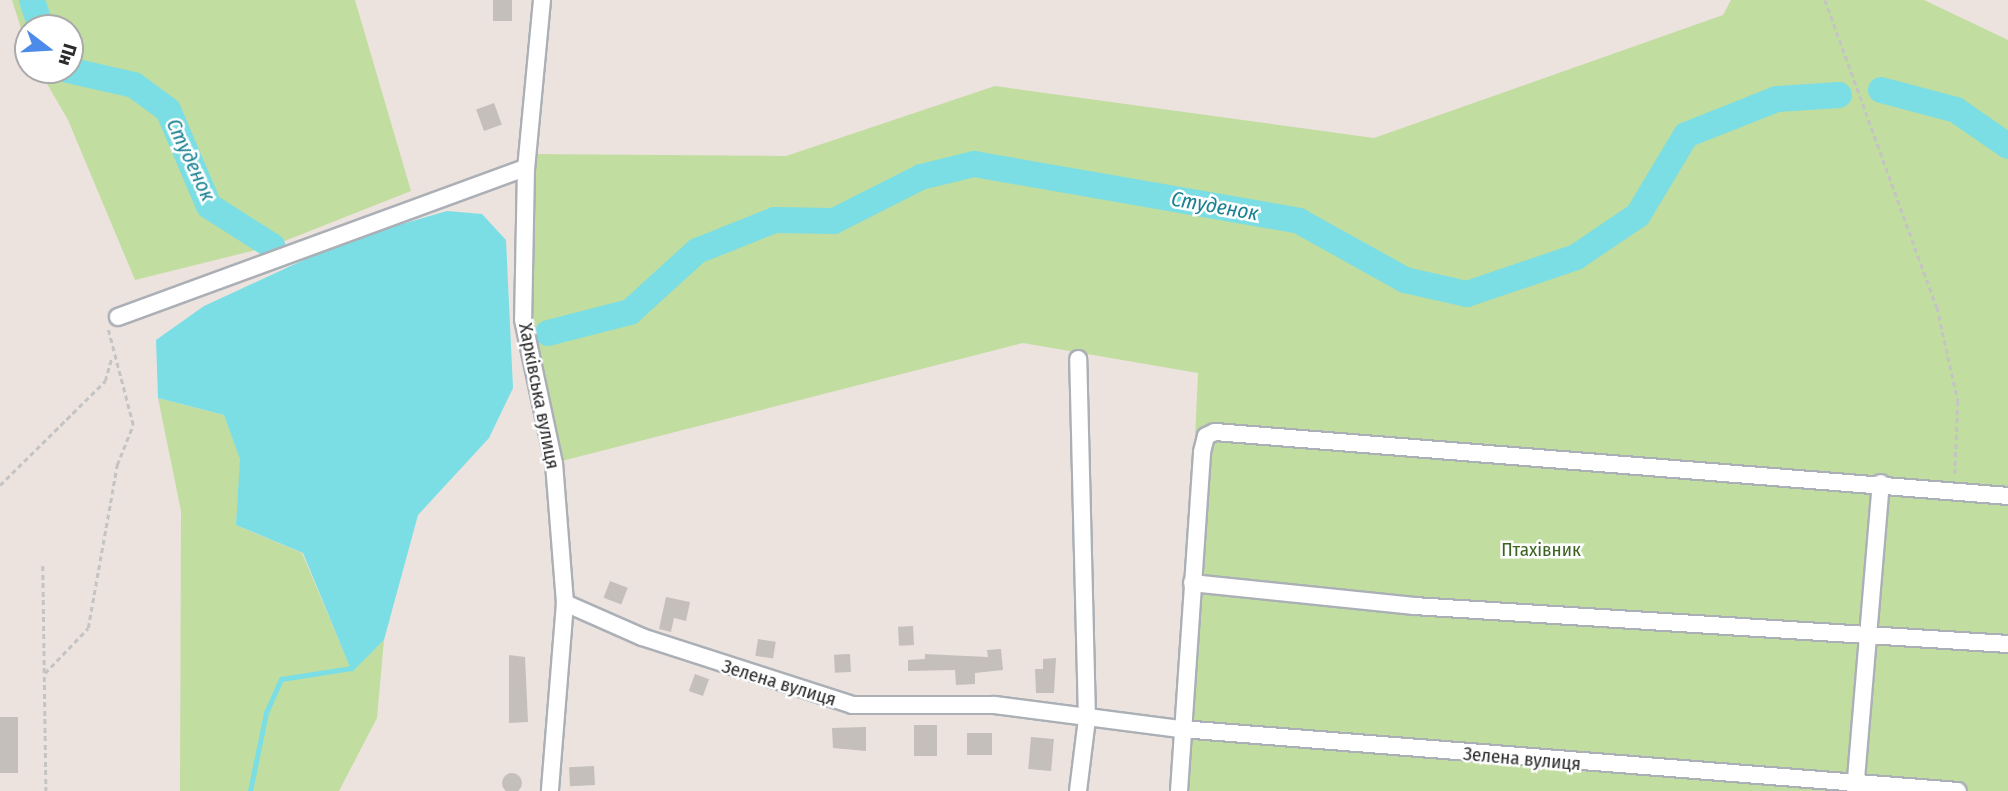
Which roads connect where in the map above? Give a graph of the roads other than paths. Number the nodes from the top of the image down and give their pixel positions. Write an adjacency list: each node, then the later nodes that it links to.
1 (542, 0): 2 (street, Харківська вулиця)
2 (526, 168): 3 (street); 8 (street, Харківська вулиця)
3 (118, 317)
4 (1078, 359): 11 (street)
5 (1881, 483): 6 (street); 7 (street); 9 (street)
6 (2008, 496)
7 (1192, 583): 9 (street); 12 (street)
8 (565, 603): 11 (street, Зелена вулиця); 14 (street, Харківська вулиця)
9 (1868, 634): 10 (street); 13 (street)
10 (2008, 644)
11 (1087, 719): 12 (street, Зелена вулиця); 15 (street)
12 (1181, 729): 13 (street, Зелена вулиця); 16 (street)
13 (1855, 787): 17 (street, Зелена вулиця)
14 (550, 791)
15 (1077, 791)
16 (1179, 791)
17 (1958, 791)

